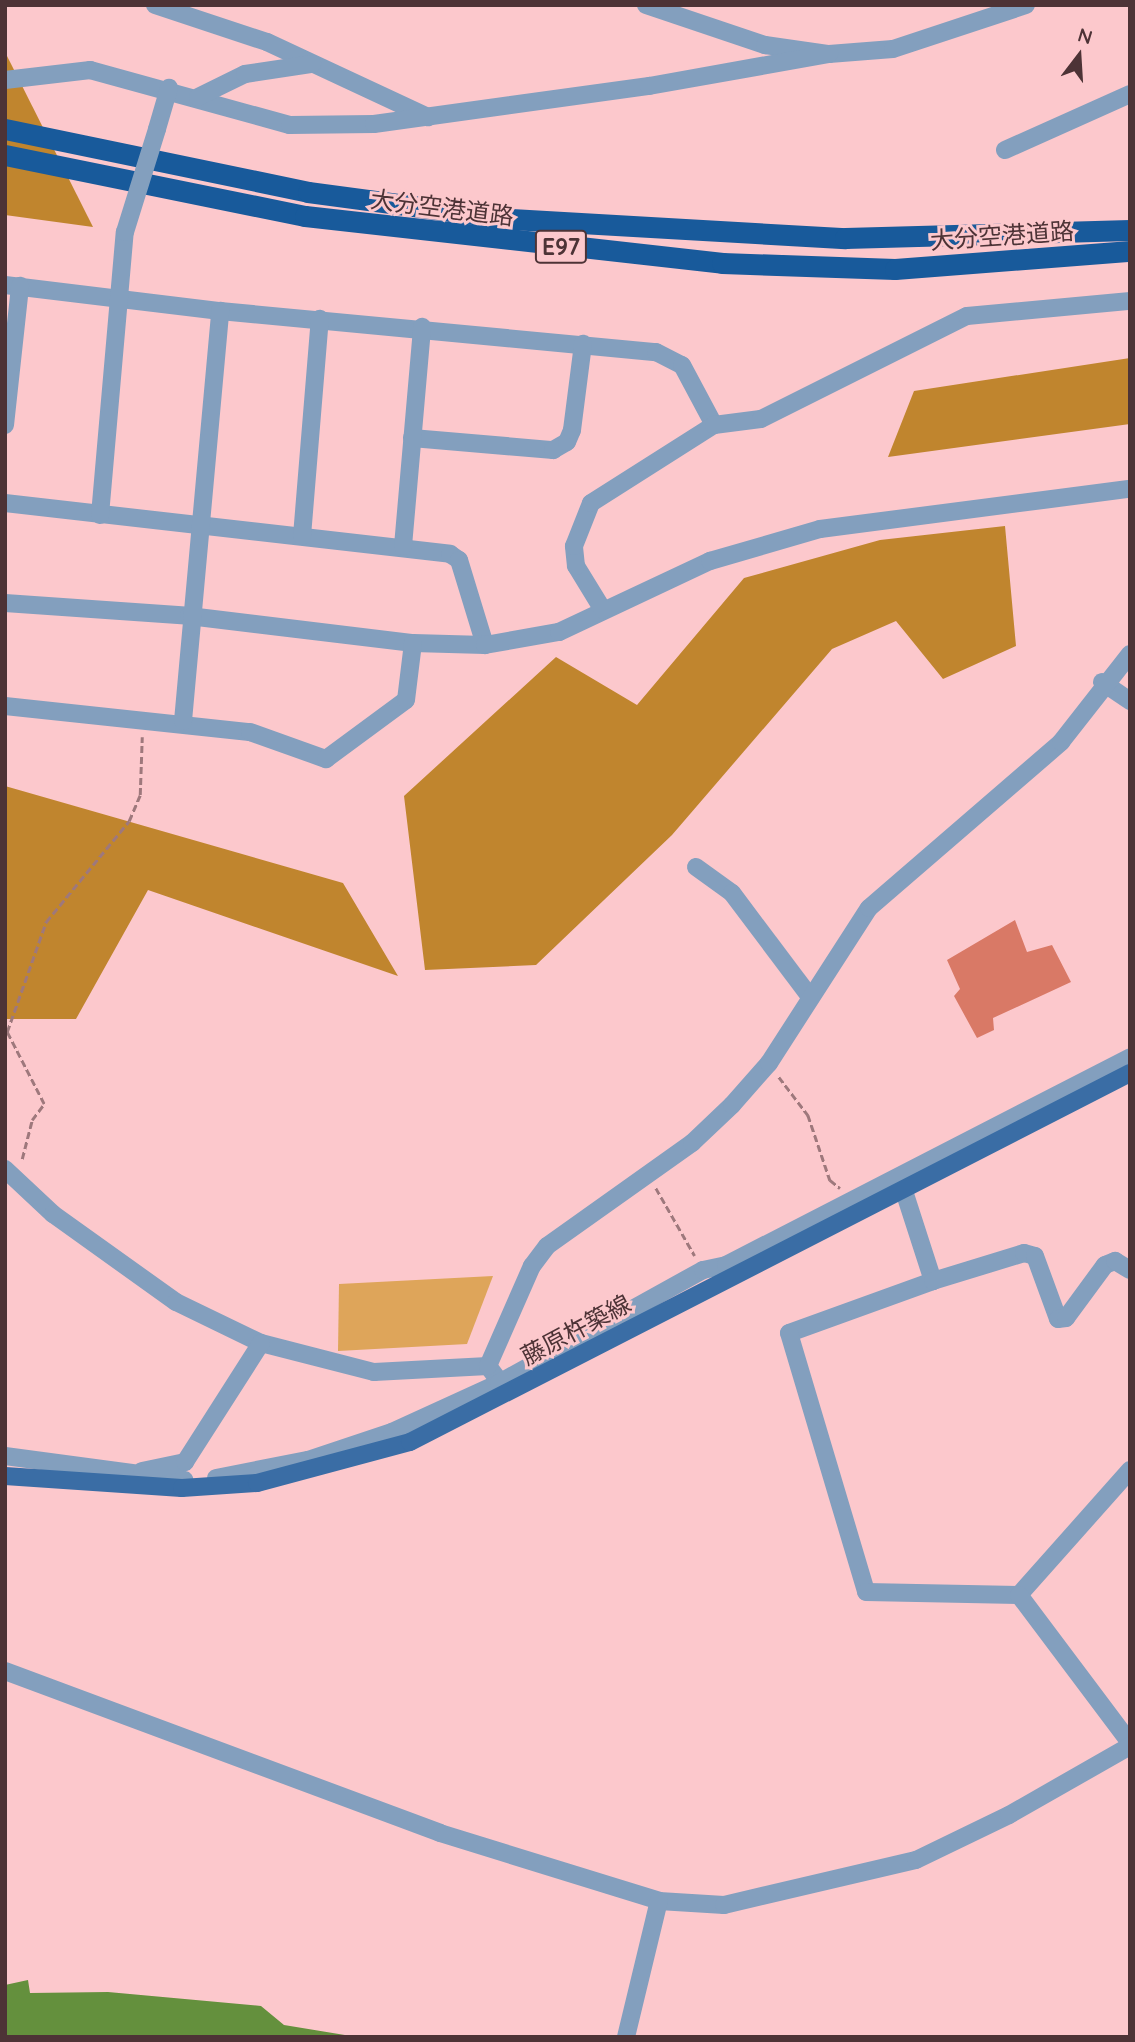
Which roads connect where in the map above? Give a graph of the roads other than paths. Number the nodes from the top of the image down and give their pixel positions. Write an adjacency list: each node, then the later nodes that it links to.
1 (155, 5): 5 (street)
2 (646, 5): 4 (street)
3 (1026, 5): 4 (street)
4 (829, 54): 10 (street)
5 (314, 64): 9 (street); 10 (street)
6 (5, 80): 7 (street)
7 (169, 88): 9 (street); 17 (street, bridge)
8 (1130, 94): 12 (street)
9 (198, 97): 10 (street)
10 (431, 118)
11 (5, 129): 14 (highway, 大分空港道路 / E97)
12 (1005, 150)
13 (5, 155): 15 (highway, 大分空港道路 / E97)
14 (1130, 230)
15 (1130, 251)
16 (13, 286): 17 (street); 23 (street)
17 (119, 298): 19 (street); 28 (street)
18 (1130, 302): 24 (street)
19 (219, 311): 20 (street); 29 (street)
20 (320, 319): 21 (street); 30 (street)
21 (422, 327): 22 (street); 25 (street)
22 (583, 344): 24 (street); 25 (street)
23 (5, 425)
24 (714, 425): 33 (street)
25 (412, 438): 31 (street)
26 (1130, 489): 33 (street)
27 (5, 503): 28 (street)
28 (100, 514): 29 (street)
29 (200, 527): 30 (street); 34 (street)
30 (302, 536): 31 (street)
31 (402, 546): 36 (street)
32 (5, 603): 34 (street)
33 (603, 610): 36 (street)
34 (189, 616): 35 (street); 41 (street)
35 (413, 643): 36 (street); 41 (street)
36 (485, 645)
37 (1130, 654): 38 (street)
38 (1102, 682): 39 (street); 43 (street)
39 (1130, 701)
40 (5, 706): 41 (street)
41 (183, 721)
42 (696, 867): 43 (street)
43 (810, 997): 51 (street)
44 (1130, 1057): 52 (street)
45 (1130, 1073): 47 (main road, 藤原杵築線)
46 (11, 1173): 50 (street)
47 (903, 1188): 49 (street); 52 (main road, 藤原杵築線)
48 (1130, 1270): 49 (street)
49 (933, 1281): 57 (street)
50 (261, 1343): 51 (street); 55 (street)
51 (488, 1366): 52 (street)
52 (504, 1388): 55 (street); 56 (main road, 藤原杵築線)
53 (5, 1456): 55 (street)
54 (1130, 1470): 57 (street)
55 (138, 1472)
56 (5, 1476)
57 (1019, 1595): 59 (street)
58 (5, 1671): 60 (street)
59 (1130, 1744): 60 (street)
60 (659, 1901): 61 (street)
61 (626, 2035)

